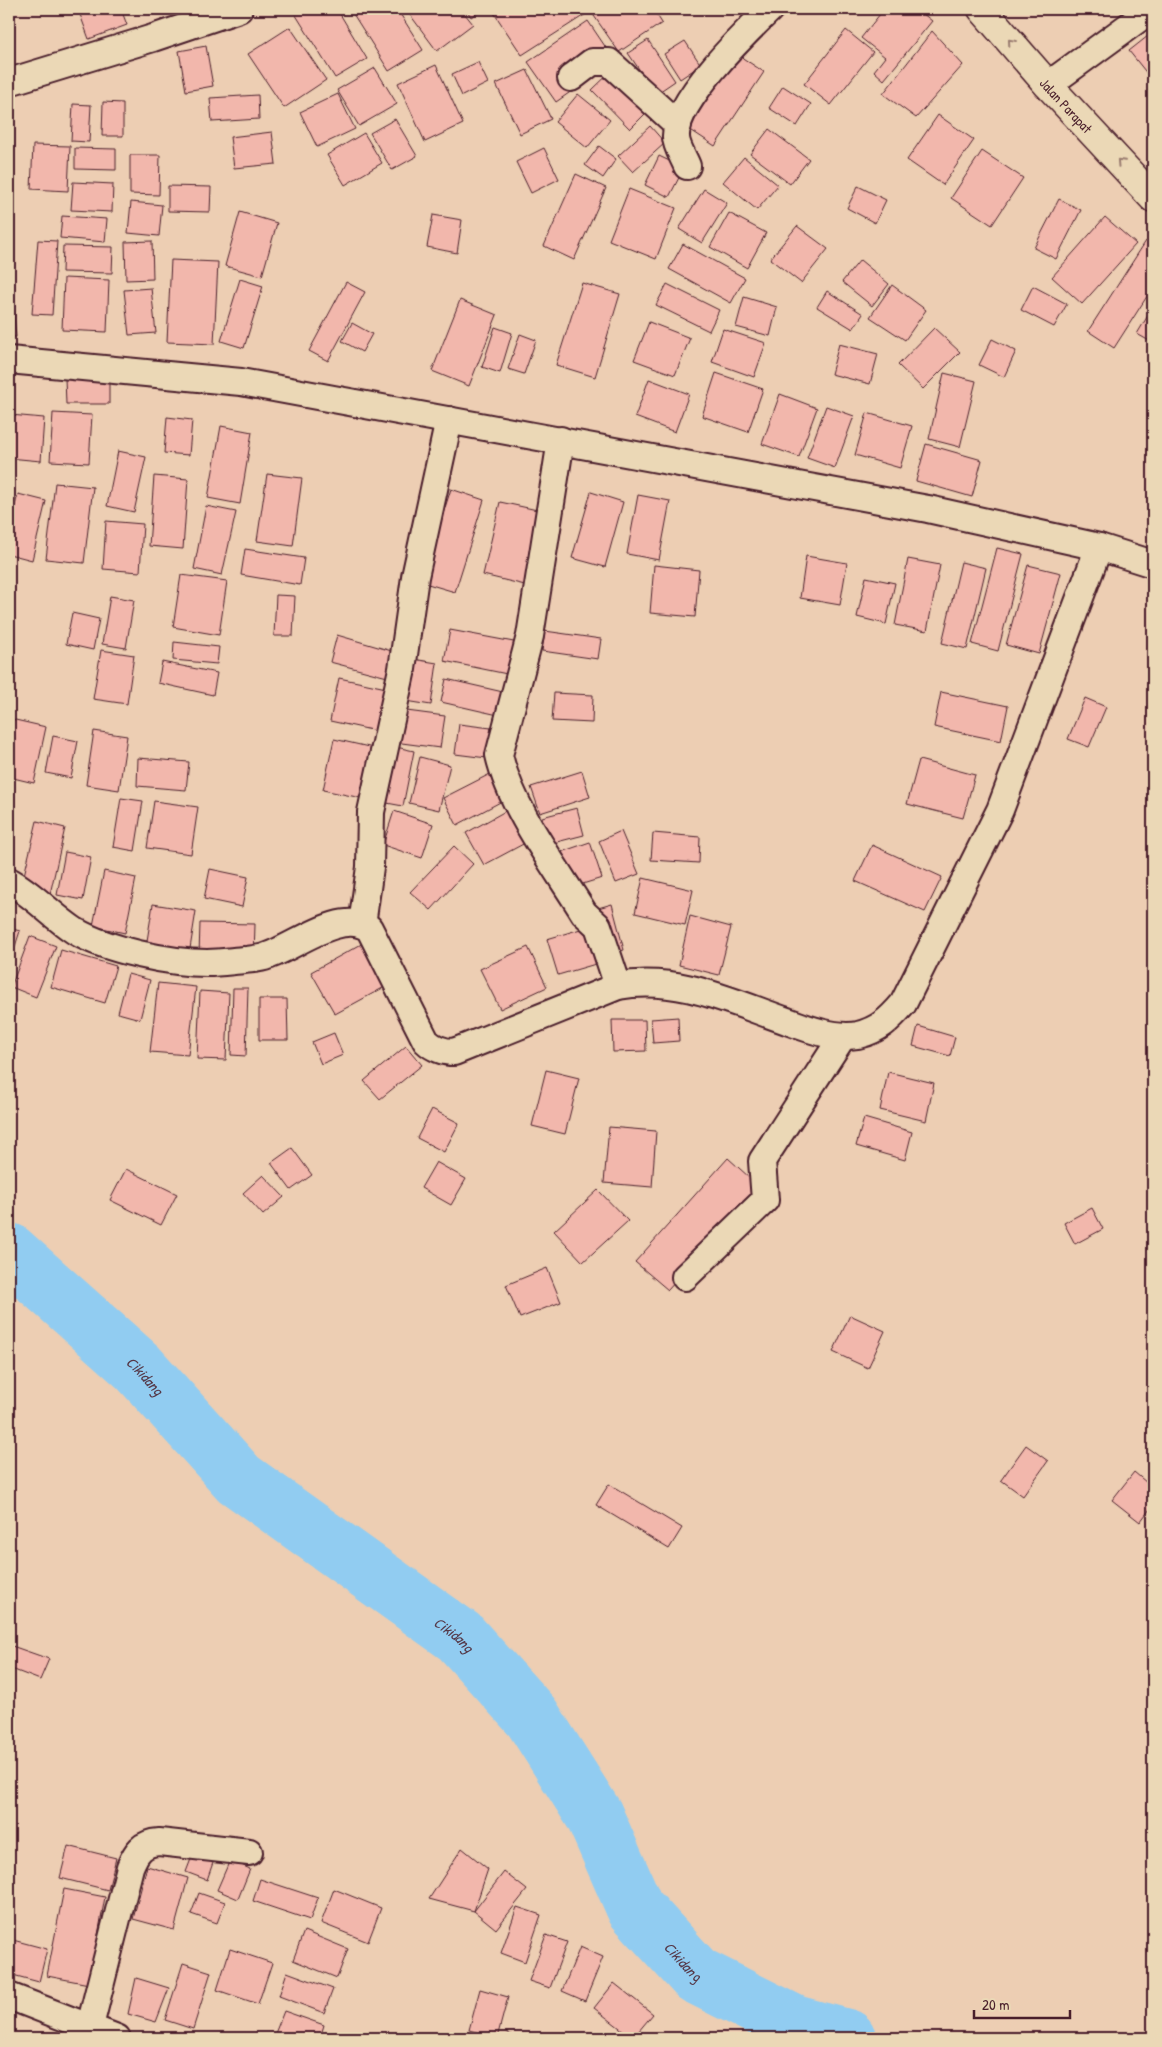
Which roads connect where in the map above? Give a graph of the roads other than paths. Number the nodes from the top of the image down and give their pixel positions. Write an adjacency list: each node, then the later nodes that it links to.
1 (239, 9): 6 (street)
2 (770, 9): 8 (street)
3 (982, 9): 7 (street, Jalan Parapat, one-way to 3)
4 (1152, 9): 7 (street)
5 (571, 78): 8 (street)
6 (9, 82)
7 (1048, 85): 10 (street, Jalan Parapat, one-way to 7)
8 (678, 125): 9 (street)
9 (687, 166)
10 (1153, 198)
11 (9, 360): 12 (street)
12 (449, 420): 13 (street); 17 (street)
13 (560, 440): 14 (street); 18 (street)
14 (1099, 547): 15 (street); 19 (street)
15 (1153, 564)
16 (9, 881): 17 (street)
17 (362, 924): 18 (street)
18 (618, 986): 19 (street)
19 (843, 1036): 20 (street)
20 (685, 1277)
21 (248, 1852): 23 (street)
22 (9, 1996): 23 (street)
23 (88, 2033): 24 (street)
24 (117, 2038)

